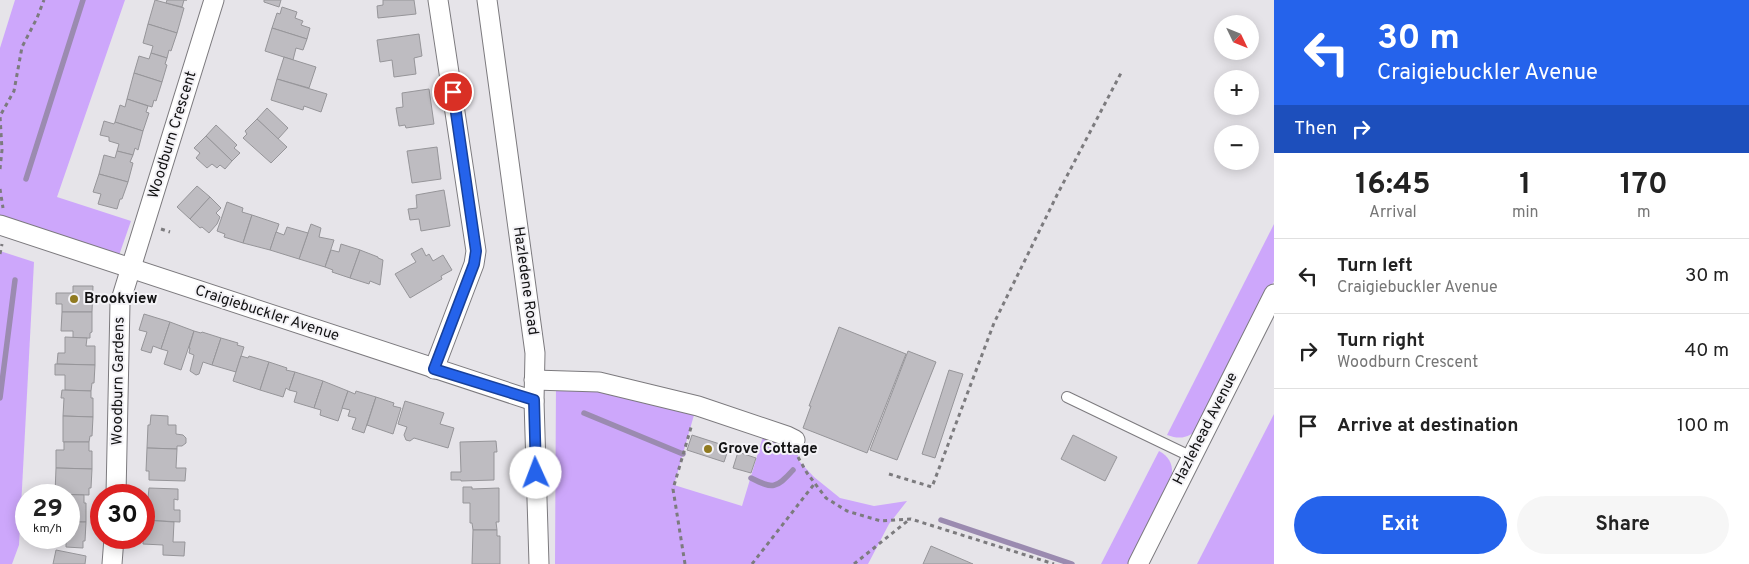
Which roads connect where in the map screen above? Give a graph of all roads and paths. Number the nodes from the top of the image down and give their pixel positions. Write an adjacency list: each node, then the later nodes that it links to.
1 (44, 0): 6 (path)
2 (214, 0): 10 (street, Woodburn Crescent)
3 (438, 0): 12 (street)
4 (487, 0): 13 (street, Hazledene Road)
5 (1121, 74): 19 (path)
6 (0, 169)
7 (0, 225): 10 (street, Craigiebuckler Avenue)
8 (159, 229): 9 (path)
9 (170, 232)
10 (131, 269): 12 (street, Craigiebuckler Avenue); 21 (street, Woodburn Gardens)
11 (1274, 294): 18 (street, Hazlehead Avenue)
12 (434, 369): 15 (street, Craigiebuckler Avenue)
13 (534, 380): 15 (street, Hazledene Road); 16 (street)
14 (1067, 397): 18 (lane)
15 (534, 400): 25 (street, Hazledene Road)
16 (698, 406): 17 (street); 26 (path)
17 (791, 438): 20 (path)
18 (1192, 457): 30 (street, Hazlehead Avenue)
19 (890, 474)
20 (815, 483): 22 (path); 27 (path)
21 (116, 484)
22 (911, 519): 28 (path); 29 (path)
23 (113, 549): 24 (street)
24 (112, 564)
25 (539, 564)
26 (685, 564)
27 (752, 564)
28 (854, 564)
29 (1054, 564)
30 (1138, 564)

